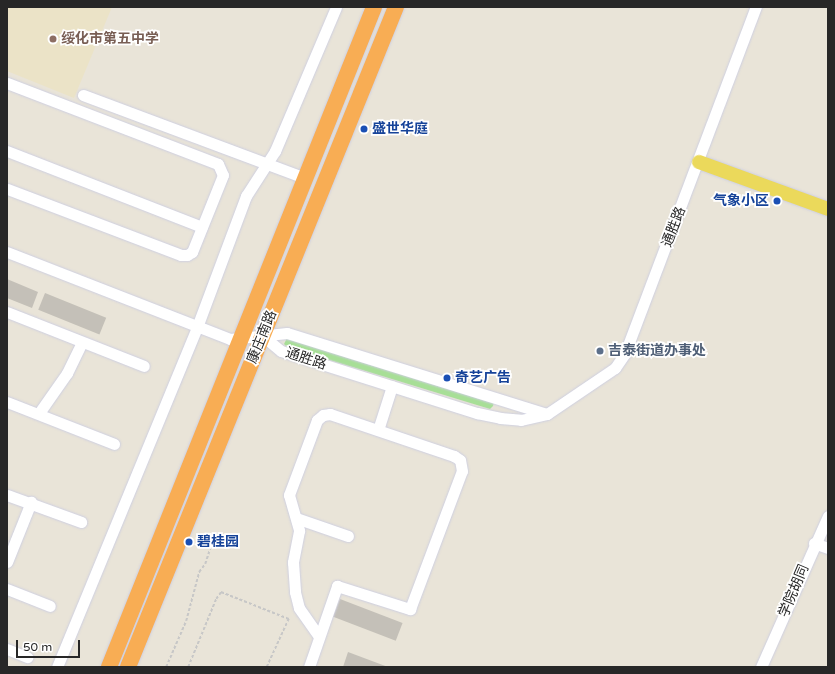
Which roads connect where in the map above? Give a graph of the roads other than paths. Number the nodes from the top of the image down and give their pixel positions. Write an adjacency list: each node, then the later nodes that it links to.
1 (336, 7): 9 (street)
2 (374, 7): 10 (highway, 康庄南路)
3 (396, 7): 17 (highway, 康庄南路)
4 (756, 7): 8 (street, 通胜路)
5 (7, 83): 13 (street)
6 (83, 95): 9 (street)
7 (7, 151): 13 (street)
8 (699, 162): 12 (main road); 24 (street, 通胜路)
9 (267, 164): 10 (street); 16 (street)
10 (305, 178): 18 (highway, 康庄南路)
11 (7, 189): 13 (street)
12 (828, 209)
13 (202, 227)
14 (7, 252): 16 (street)
15 (7, 312): 19 (street)
16 (197, 327): 18 (street); 41 (street)
17 (263, 336): 18 (street); 21 (street, 通胜路); 24 (street, 通胜路); 43 (highway, 康庄南路)
18 (241, 338): 42 (highway, 康庄南路)
19 (82, 342): 20 (street); 23 (street)
20 (144, 366)
21 (392, 386): 24 (street, 通胜路); 25 (street)
22 (7, 402): 23 (street)
23 (39, 413): 26 (street)
24 (547, 414)
25 (378, 430): 30 (street); 38 (street)
26 (114, 444)
27 (7, 495): 28 (street)
28 (31, 502): 31 (street); 35 (street)
29 (828, 516): 33 (street, 学院胡同)
30 (296, 518): 32 (street); 38 (street)
31 (80, 522)
32 (348, 536)
33 (814, 543): 34 (street); 45 (street, 学院胡同)
34 (828, 548)
35 (7, 562)
36 (7, 589): 37 (street)
37 (50, 606)
38 (319, 637): 44 (street)
39 (7, 649): 40 (street)
40 (27, 657)
41 (57, 667)
42 (108, 667)
43 (128, 667)
44 (309, 667)
45 (761, 667)

